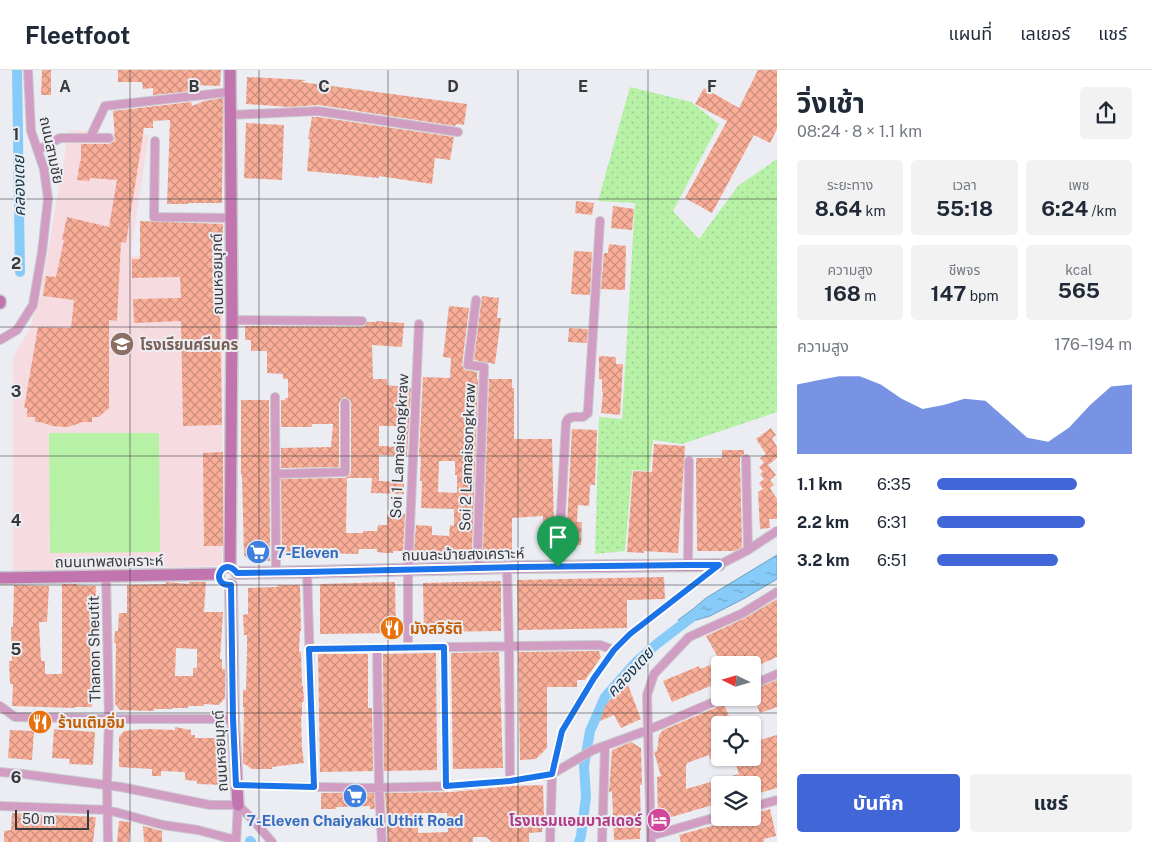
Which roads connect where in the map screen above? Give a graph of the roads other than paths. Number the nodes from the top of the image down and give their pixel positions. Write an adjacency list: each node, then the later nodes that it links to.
1 (28, 70): 9 (street, ถนนสามชัย)
2 (230, 70): 3 (street, ถนนหอยมุกต์)
3 (230, 92): 4 (street, ถนนหอยมุกต์); 6 (street)
4 (230, 115): 5 (street); 10 (street, ถนนหอยมุกต์)
5 (458, 132)
6 (90, 138): 7 (street); 9 (street)
7 (109, 138)
8 (155, 141): 10 (street)
9 (38, 150): 16 (street, ถนนสามชัย)
10 (231, 218): 13 (street, ถนนหอยมุกต์)
11 (600, 221): 27 (street)
12 (476, 300): 28 (street, Soi 2 Lamaisongkraw)
13 (232, 320): 14 (street); 30 (street, ถนนหอยมุกต์)
14 (362, 321)
15 (419, 324): 31 (street, Soi 1 Lamaisongkraw)
16 (0, 340)
17 (275, 397): 21 (street)
18 (345, 403): 21 (street)
19 (746, 459): 23 (street)
20 (689, 460): 24 (street)
21 (276, 474): 32 (street)
22 (777, 531): 23 (street, ถนนละม้ายสงเคราะห์)
23 (748, 550): 25 (street, ถนนละม้ายสงเคราะห์)
24 (688, 565): 25 (street, ถนนละม้ายสงเคราะห์); 27 (street, ถนนละม้ายสงเคราะห์)
25 (719, 565): 45 (street, ถนนละม้ายสงเคราะห์)
26 (0, 566): 36 (street)
27 (558, 567): 29 (street, ถนนละม้ายสงเคราะห์)
28 (477, 568): 29 (street, ถนนละม้ายสงเคราะห์); 31 (street, ถนนละม้ายสงเคราะห์)
29 (507, 568): 40 (street)
30 (234, 570): 32 (street, ถนนละม้ายสงเคราะห์); 34 (street); 38 (street)
31 (408, 570): 33 (street, ถนนละม้ายสงเคราะห์); 43 (street, Soi 1 Lamaisongkraw)
32 (276, 572): 33 (street, ถนนละม้ายสงเคราะห์)
33 (307, 572): 44 (street)
34 (219, 574): 35 (street, ถนนเทพสงเคราะห์); 38 (street)
35 (106, 576): 36 (street, ถนนเทพสงเคราะห์); 50 (street, Thanon Sheutit)
36 (16, 577): 37 (street, ถนนเทพสงเคราะห์)
37 (0, 578)
38 (231, 585): 51 (street, ถนนหอยมุกต์)
39 (777, 592): 52 (street)
40 (509, 646): 41 (street); 45 (street); 56 (street)
41 (444, 647): 43 (street); 59 (street)
42 (378, 648): 43 (street); 44 (street); 61 (street)
43 (408, 648)
44 (309, 649): 60 (street)
45 (614, 650): 55 (street, ถนนละม้ายสงเคราะห์)
46 (777, 674): 47 (street)
47 (761, 681)
48 (711, 703): 52 (street)
49 (0, 706): 50 (street)
50 (109, 719): 51 (street); 58 (street, Thanon Sheutit)
51 (233, 719): 57 (street, ถนนหอยมุกต์)
52 (648, 730): 53 (street); 69 (street)
53 (605, 746): 55 (street); 74 (street)
54 (0, 772): 58 (street)
55 (552, 774): 56 (street); 73 (street)
56 (510, 781): 59 (street)
57 (236, 785): 60 (street); 66 (street, ถนนหอยมุกต์)
58 (107, 786): 65 (street, Thanon Sheutit); 66 (street)
59 (446, 786): 61 (street)
60 (314, 787): 61 (street)
61 (379, 788): 72 (street)
62 (777, 800): 63 (street)
63 (761, 804)
64 (0, 806): 65 (street)
65 (108, 810): 68 (street); 70 (street, Thanon Sheutit)
66 (237, 810): 68 (street); 71 (street, ถนนหอยมุกต์)
67 (711, 819): 69 (street)
68 (236, 839)
69 (651, 839)
70 (108, 842)
71 (272, 842)
72 (382, 842)
73 (550, 842)
74 (602, 842)

